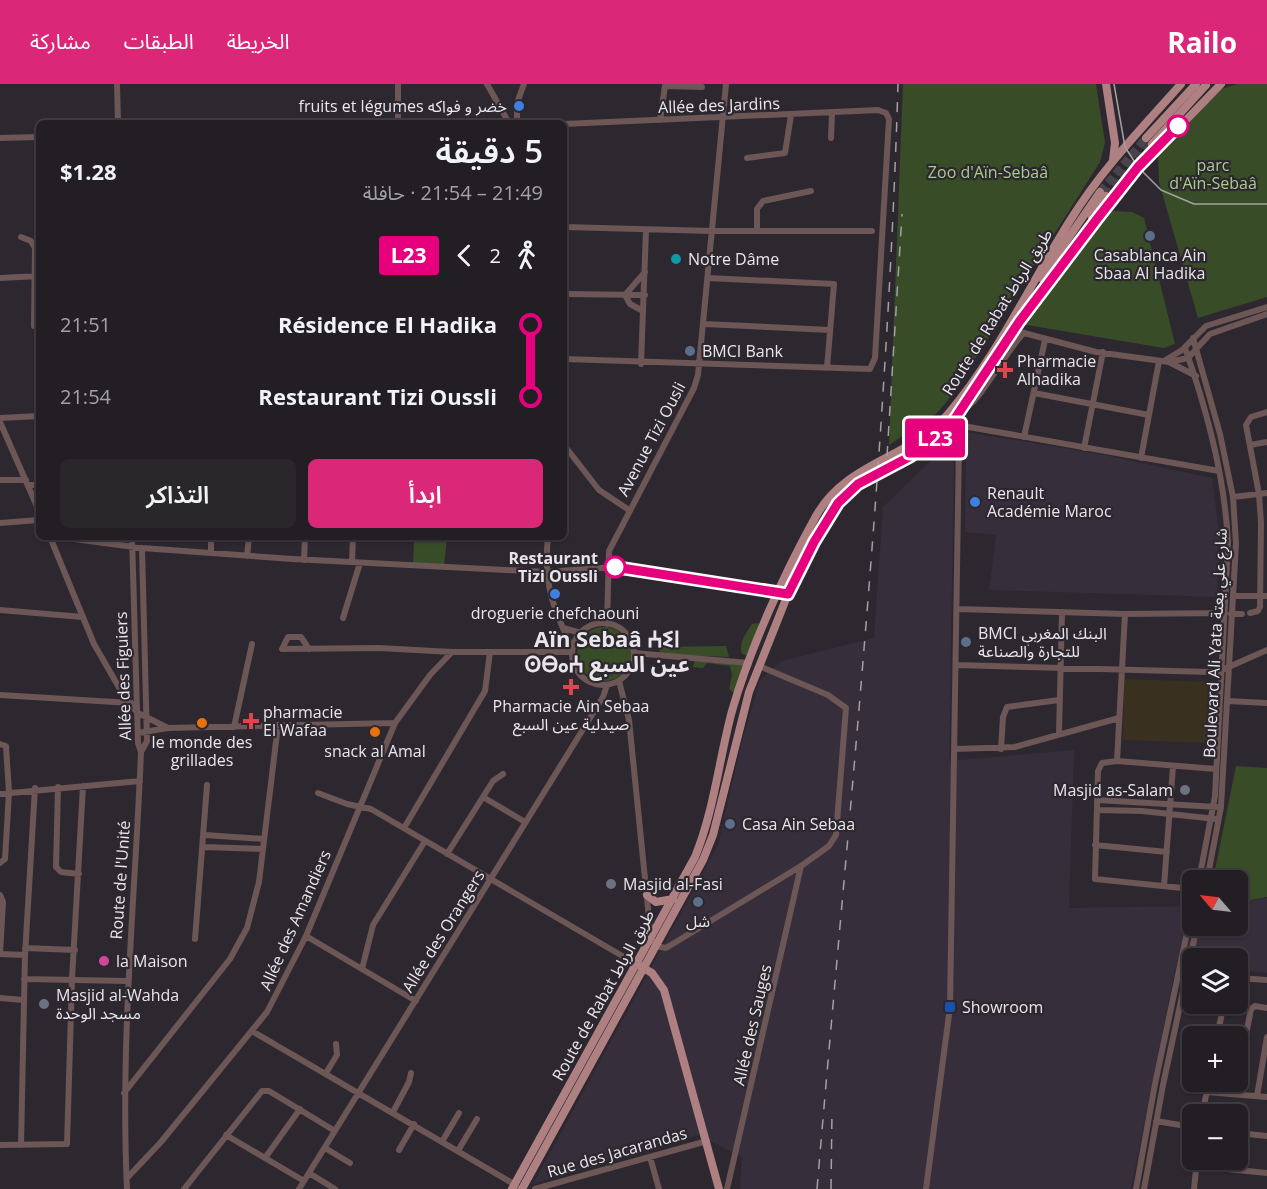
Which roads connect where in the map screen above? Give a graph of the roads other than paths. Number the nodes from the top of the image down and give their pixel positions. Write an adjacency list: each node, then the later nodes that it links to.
1 (117, 84): 15 (street)
2 (398, 84): 16 (street)
3 (487, 84): 17 (street)
4 (524, 84): 18 (street)
5 (726, 84): 14 (street, Avenue Tizi Ousli)
6 (1106, 84): 25 (main road)
7 (1181, 84): 25 (main road, Route de Rabat طريق الرباط)
8 (1196, 84): 10 (main road)
9 (1221, 84): 43 (main road, Route de Rabat طريق الرباط)
10 (1206, 85)
11 (702, 87): 19 (street)
12 (832, 114): 13 (street, Allée des Jardins); 23 (street); 59 (street, Allée des Jardins)
13 (791, 115): 14 (street, Allée des Jardins); 24 (street)
14 (723, 118): 19 (street, Allée des Jardins); 29 (street, Avenue Tizi Ousli)
15 (118, 120)
16 (399, 120)
17 (507, 120)
18 (517, 120)
19 (660, 120): 20 (street, Allée des Jardins)
20 (567, 124)
21 (36, 137): 22 (street)
22 (0, 138)
23 (831, 138)
24 (747, 158)
25 (1112, 162): 46 (main road, Route de Rabat طريق الرباط)
26 (811, 191): 30 (street)
27 (567, 227): 28 (street)
28 (646, 230): 29 (street); 33 (street)
29 (712, 231): 30 (street); 36 (street, Avenue Tizi Ousli)
30 (757, 231): 31 (street)
31 (872, 231)
32 (21, 237): 34 (street)
33 (645, 272): 38 (street); 39 (street)
34 (36, 277): 35 (street); 45 (street)
35 (0, 278)
36 (708, 278): 44 (street, Avenue Tizi Ousli); 47 (street)
37 (567, 294): 38 (street)
38 (625, 295): 39 (street); 41 (street)
39 (645, 295): 41 (street)
40 (1267, 307): 49 (street)
41 (644, 311): 57 (street)
42 (1267, 314): 52 (street)
43 (1019, 322): 46 (main road, Route de Rabat طريق الرباط); 46 (main road)
44 (704, 324): 47 (street); 58 (street, Avenue Tizi Ousli)
45 (34, 326)
46 (1010, 329): 48 (street); 63 (main road, Route de Rabat طريق الرباط); 107 (main road, Route de Rabat طريق الرباط)
47 (830, 330): 59 (street)
48 (1024, 333): 50 (street); 63 (street)
49 (1193, 338): 51 (street); 52 (street, Boulevard Ali Yata شارع علي يعتة)
50 (1045, 340): 53 (street); 61 (street)
51 (1185, 348): 54 (street, Boulevard Ali Yata شارع علي يعتة); 56 (street)
52 (1196, 351): 54 (street); 84 (street, Boulevard Ali Yata شارع علي يعتة)
53 (1103, 352): 56 (street); 62 (street)
54 (1188, 357): 56 (street); 60 (street, Boulevard Ali Yata شارع علي يعتة)
55 (567, 359): 57 (street)
56 (1164, 361): 60 (street); 65 (street)
57 (641, 364): 58 (street)
58 (700, 364): 59 (street); 86 (street, Avenue Tizi Ousli)
59 (827, 368)
60 (1196, 376): 78 (street, Boulevard Ali Yata شارع علي يعتة)
61 (1034, 393): 62 (street); 71 (street)
62 (1092, 405): 65 (street); 75 (street)
63 (962, 410): 69 (main road, Route de Rabat طريق الرباط); 70 (street)
64 (1267, 412): 74 (street)
65 (1149, 415): 77 (street)
66 (36, 416): 67 (street)
67 (0, 418)
68 (0, 423): 80 (street)
69 (950, 426): 73 (street); 108 (main road, Route de Rabat طريق الرباط)
70 (963, 426): 71 (street); 73 (street)
71 (1024, 437): 75 (street)
72 (1267, 442): 74 (street)
73 (959, 444): 111 (street)
74 (1250, 445): 83 (street)
75 (1084, 448): 77 (street)
76 (567, 450): 86 (street)
77 (1141, 458): 78 (street)
78 (1219, 471): 114 (street, Boulevard Ali Yata شارع علي يعتة)
79 (0, 480): 80 (street)
80 (27, 482): 81 (street); 85 (street)
81 (36, 484)
82 (1267, 493): 83 (street)
83 (1259, 494): 84 (street); 97 (street)
84 (1233, 497): 109 (street, Boulevard Ali Yata شارع علي يعتة)
85 (36, 504)
86 (629, 510): 105 (street, Avenue Tizi Ousli)
87 (36, 520): 88 (street)
88 (0, 523)
89 (51, 540): 118 (street)
90 (81, 540): 98 (street)
91 (132, 540): 98 (street, Allée des Figuiers)
92 (211, 540): 100 (street)
93 (249, 540): 101 (street)
94 (305, 540): 102 (street)
95 (353, 540): 103 (street)
96 (548, 540): 106 (street)
97 (1265, 541): 110 (street)
98 (132, 547): 99 (street); 143 (street, Allée des Figuiers)
99 (142, 548): 100 (street); 146 (street, Allée des Figuiers)
100 (211, 553): 101 (street)
101 (247, 556): 102 (street)
102 (304, 560): 103 (street)
103 (352, 562): 104 (street)
104 (360, 563): 106 (street); 119 (street)
105 (607, 567): 106 (street); 107 (street); 120 (street, Avenue Tizi Ousli)
106 (546, 572): 121 (street)
107 (778, 592): 108 (street); 130 (main road, Route de Rabat طريق الرباط)
108 (788, 594): 133 (main road, Route de Rabat طريق الرباط)
109 (1233, 596): 110 (street); 114 (street, Boulevard Ali Yata شارع علي يعتة)
110 (1264, 596): 115 (street)
111 (957, 609): 113 (street); 131 (street)
112 (0, 610): 118 (street)
113 (1062, 612): 116 (street); 134 (street)
114 (1228, 613): 116 (street); 117 (street); 132 (street, Boulevard Ali Yata شارع علي يعتة); 136 (street, Boulevard Ali Yata شارع علي يعتة)
115 (1250, 613)
116 (1125, 614): 135 (street)
117 (1242, 614)
118 (83, 617): 142 (street)
119 (343, 618)
120 (607, 624): 122 (street); 129 (street)
121 (563, 628): 122 (street); 125 (street)
122 (581, 633): 125 (street)
123 (252, 644): 151 (street)
124 (309, 649): 127 (street)
125 (572, 650): 128 (street); 138 (street)
126 (1267, 650): 132 (street)
127 (452, 652): 128 (street); 148 (street, Allée des Amandiers)
128 (490, 652): 181 (street)
129 (634, 653): 130 (street); 137 (street)
130 (749, 663): 200 (main road, Route de Rabat طريق الرباط)
131 (956, 665): 134 (street); 156 (street)
132 (1229, 665): 136 (street); 141 (street, Boulevard Ali Yata شارع علي يعتة)
133 (759, 666): 191 (street); 205 (main road, Route de Rabat طريق الرباط)
134 (1060, 667): 135 (street); 140 (street)
135 (1123, 668): 136 (street); 147 (street)
136 (1222, 670): 161 (street, Boulevard Ali Yata شارع علي يعتة)
137 (619, 681): 138 (street); 199 (street)
138 (607, 685): 180 (street, Allée des Orangers)
139 (0, 695): 142 (street)
140 (1059, 700): 154 (street); 157 (street)
141 (1227, 701): 144 (street); 175 (street, Boulevard Ali Yata شارع علي يعتة)
142 (128, 703): 143 (street); 145 (street)
143 (138, 703): 145 (street, Allée des Figuiers)
144 (1267, 703)
145 (138, 713): 146 (street); 152 (street, Allée des Figuiers)
146 (146, 715): 150 (street); 153 (street, Allée des Figuiers)
147 (1119, 718): 154 (street); 159 (street)
148 (395, 723): 149 (street); 174 (street, Allée des Amandiers)
149 (278, 725): 151 (street); 183 (street)
150 (168, 728): 151 (street); 153 (street)
151 (234, 728)
152 (138, 732): 153 (street); 158 (street, Allée des Figuiers)
153 (146, 733): 158 (street, Allée des Figuiers)
154 (1059, 733): 157 (street)
155 (0, 744): 168 (street)
156 (955, 749): 157 (street); 273 (street)
157 (1001, 749)
158 (141, 752): 163 (street, Route de l'Unité)
159 (1117, 761): 160 (street); 172 (street)
160 (1173, 766): 161 (street); 173 (street)
161 (1216, 769): 175 (street, Boulevard Ali Yata شارع علي يعتة)
162 (503, 774): 171 (street)
163 (140, 781): 165 (street); 216 (street, Route de l'Unité)
164 (207, 785): 182 (street)
165 (83, 786): 166 (street); 194 (street)
166 (58, 787): 167 (street); 194 (street)
167 (35, 788): 168 (street); 207 (street)
168 (9, 792): 170 (street); 190 (street)
169 (318, 793): 174 (street)
170 (0, 794)
171 (483, 797): 180 (street); 189 (street)
172 (1097, 800): 173 (street); 176 (street)
173 (1170, 804): 175 (street); 177 (street)
174 (359, 806): 181 (street); 201 (street, Allée des Amandiers)
175 (1217, 807): 178 (street, Boulevard Ali Yata شارع علي يعتة); 179 (street, Boulevard Ali Yata شارع علي يعتة)
176 (1097, 810): 177 (street); 185 (street)
177 (1170, 815): 178 (street); 188 (street)
178 (1212, 818): 179 (street); 192 (street, Boulevard Ali Yata شارع علي يعتة)
179 (1220, 820): 193 (street, Boulevard Ali Yata شارع علي يعتة)
180 (525, 822): 195 (street, Allée des Orangers)
181 (404, 828): 184 (street)
182 (205, 836): 183 (street); 186 (street)
183 (264, 839): 187 (street)
184 (425, 841): 189 (street); 209 (street)
185 (1095, 845): 188 (street); 196 (street)
186 (204, 847): 187 (street); 204 (street)
187 (263, 849): 232 (street)
188 (1167, 852): 196 (street)
189 (447, 854): 195 (street)
190 (0, 864)
191 (801, 866): 205 (street); 272 (street, Allée des Sauges)
192 (1201, 870)
193 (1209, 870)
194 (79, 874): 206 (street)
195 (491, 879): 208 (street); 219 (street, Allée des Orangers)
196 (1164, 886): 197 (street)
197 (1182, 888)
198 (0, 895): 207 (street)
199 (646, 895): 200 (main road); 203 (street)
200 (672, 899): 203 (main road, Route de Rabat طريق الرباط)
201 (306, 936): 209 (street); 223 (street, Allée des Amandiers)
202 (1186, 936): 210 (street)
203 (651, 938): 205 (street); 208 (main road, Route de Rabat طريق الرباط)
204 (195, 939)
205 (656, 946): 208 (main road, Route de Rabat طريق الرباط)
206 (75, 950): 207 (street); 213 (street)
207 (25, 951): 212 (street)
208 (640, 965): 249 (main road); 264 (main road, Route de Rabat طريق الرباط)
209 (362, 969): 219 (street)
210 (1179, 972): 211 (street); 224 (street)
211 (1182, 972)
212 (24, 979): 213 (street); 218 (street)
213 (72, 979): 216 (street); 251 (street)
214 (1248, 979): 215 (street)
215 (1267, 980)
216 (127, 981): 232 (street, Route de l'Unité)
217 (0, 998): 218 (street)
218 (23, 1000): 251 (street)
219 (416, 1001): 230 (street, Allée des Orangers)
220 (1182, 1004): 225 (street)
221 (1267, 1008): 222 (street)
222 (1248, 1026)
223 (252, 1031): 228 (street); 262 (street, Allée des Amandiers)
224 (1166, 1034): 225 (street); 274 (street)
225 (1174, 1035): 241 (street)
226 (1267, 1036): 234 (street)
227 (336, 1044): 228 (street)
228 (326, 1073): 230 (street)
229 (411, 1073): 238 (street)
230 (359, 1092): 238 (street); 244 (street, Allée des Orangers)
231 (1207, 1092): 233 (street); 236 (street)
232 (123, 1093): 262 (street, Route de l'Unité)
233 (1234, 1094): 234 (street)
234 (1257, 1096): 235 (street)
235 (1267, 1097)
236 (1204, 1104)
237 (300, 1109): 244 (street); 246 (street); 256 (street)
238 (393, 1112): 242 (street)
239 (459, 1113): 248 (street)
240 (477, 1119): 253 (street)
241 (1156, 1120): 243 (street); 275 (street)
242 (414, 1124): 248 (street); 254 (street)
243 (1182, 1125)
244 (335, 1131): 252 (street, Allée des Orangers)
245 (1248, 1134): 247 (street)
246 (226, 1135): 256 (street); 266 (street)
247 (1267, 1136)
248 (443, 1140): 253 (street)
249 (706, 1142): 255 (street, Rue des Jacarandas); 271 (main road)
250 (0, 1145): 251 (street)
251 (21, 1145)
252 (325, 1148): 257 (street); 260 (street, Allée des Orangers)
253 (459, 1149): 264 (street)
254 (399, 1150)
255 (650, 1157): 269 (street, Rue des Jacarandas); 270 (street)
256 (265, 1158): 263 (street)
257 (350, 1163)
258 (1196, 1170): 276 (street)
259 (1246, 1170): 261 (street)
260 (309, 1173): 263 (street, Allée des Orangers); 268 (street)
261 (1267, 1173)
262 (126, 1178): 265 (street, Route de l'Unité)
263 (304, 1181): 267 (street, Allée des Orangers)
264 (517, 1188)
265 (127, 1189)
266 (184, 1189)
267 (299, 1189)
268 (335, 1189)
269 (535, 1189)
270 (659, 1189)
271 (719, 1189)
272 (727, 1189)
273 (926, 1189)
274 (1136, 1189)
275 (1144, 1189)
276 (1194, 1189): 277 (street)
277 (1200, 1189)

